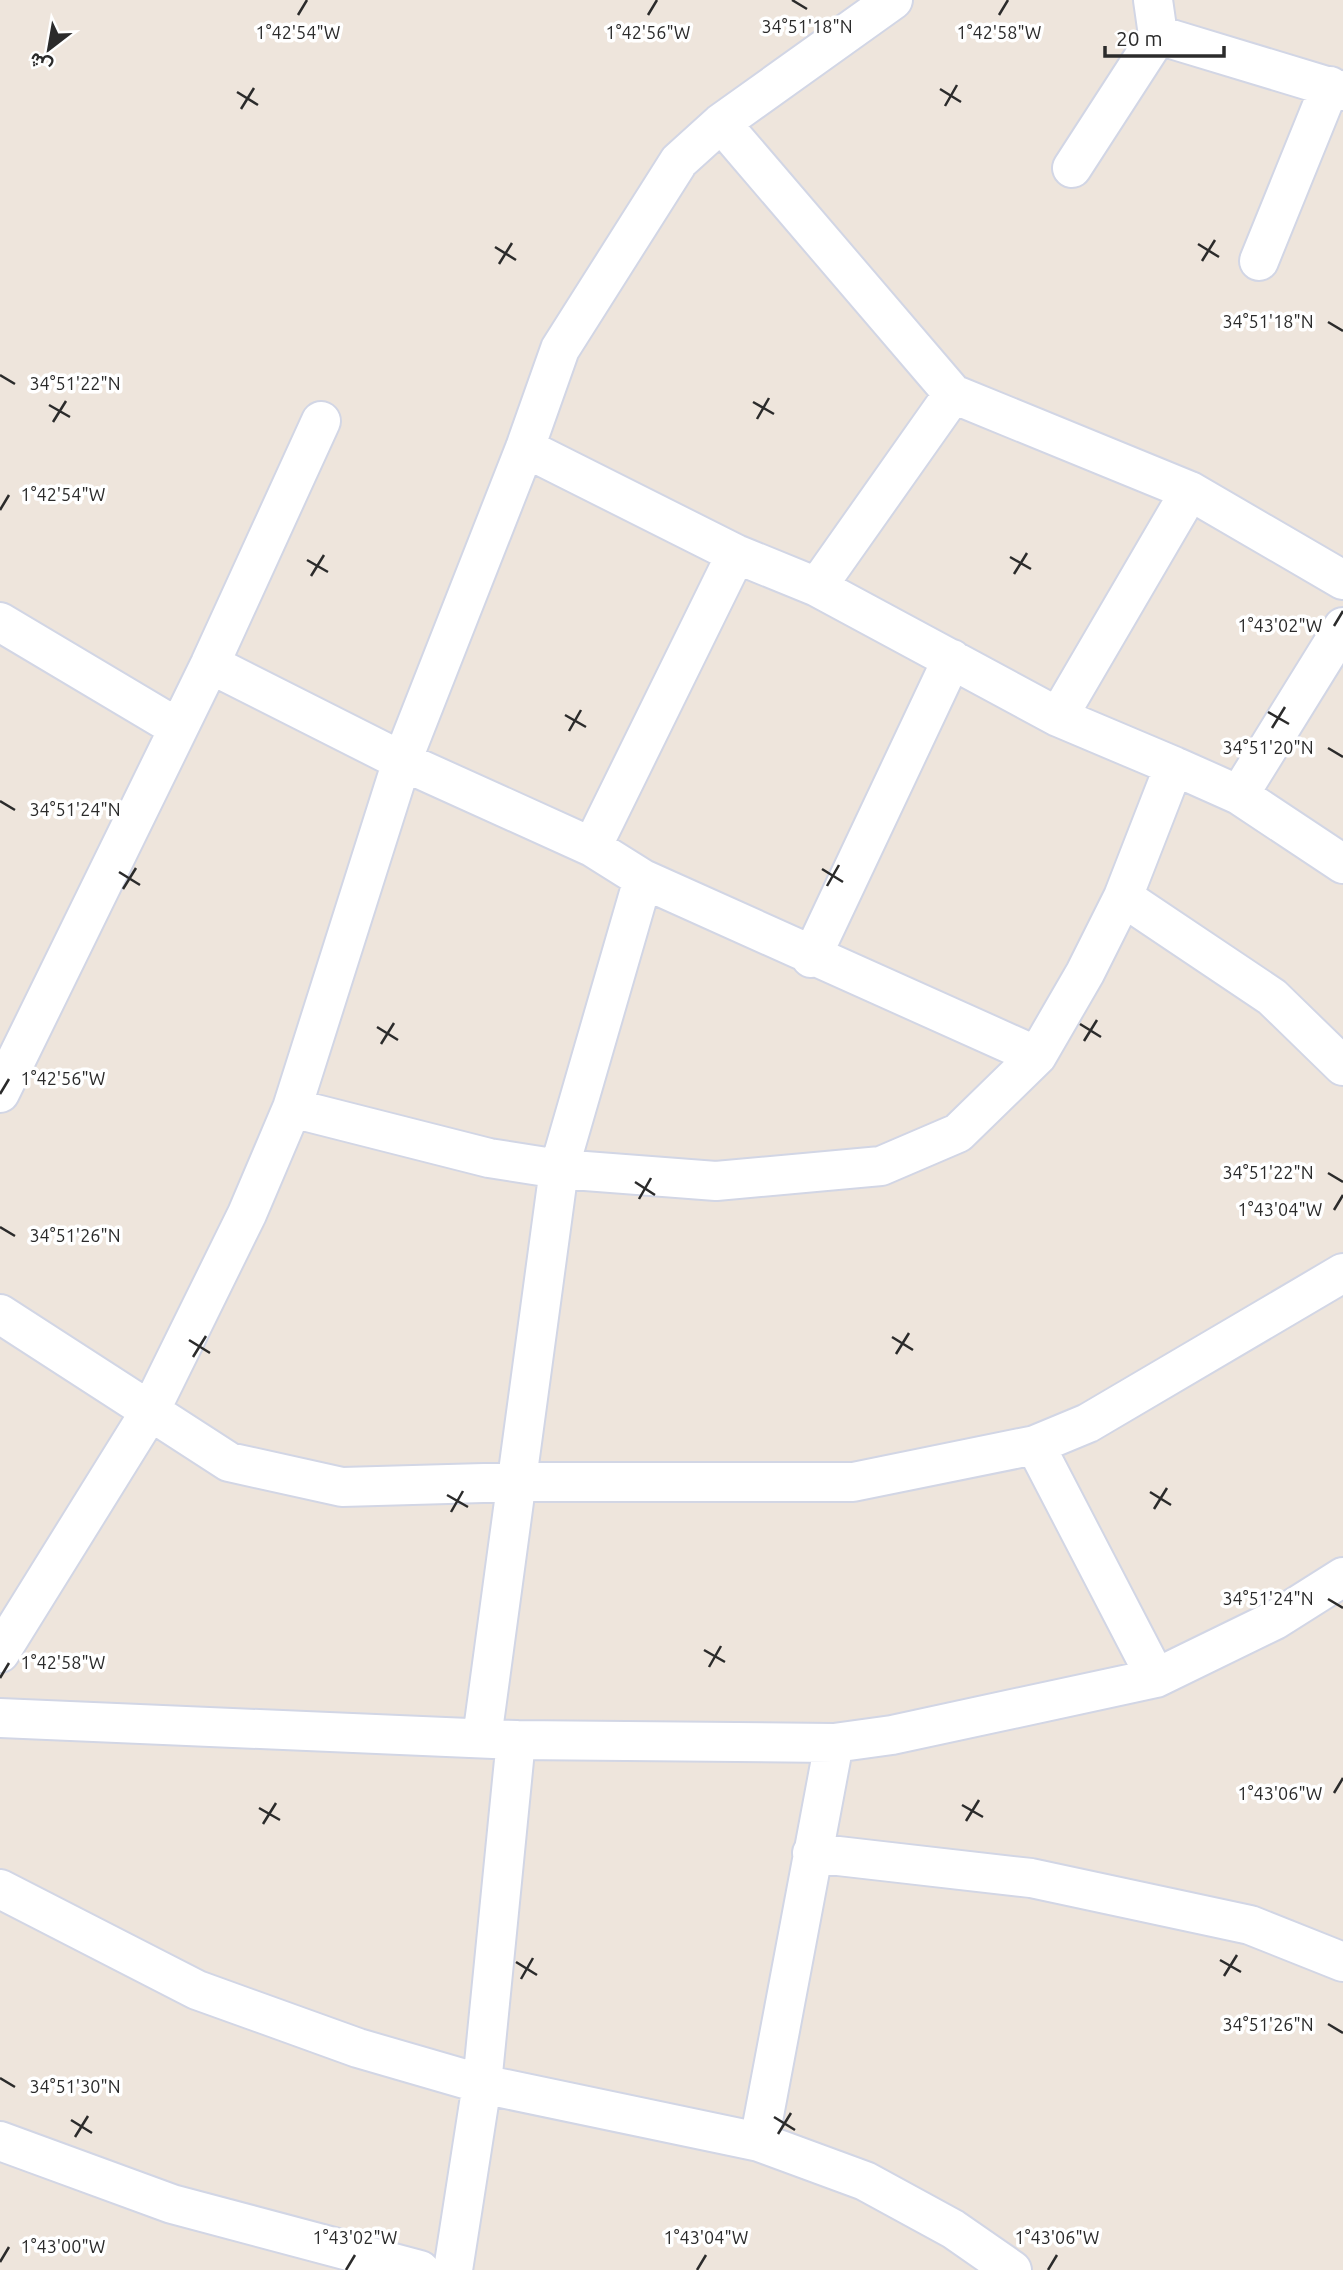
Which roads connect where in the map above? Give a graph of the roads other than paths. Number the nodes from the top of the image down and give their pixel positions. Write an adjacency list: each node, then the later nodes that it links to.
1 (893, 0): 4 (street)
2 (1156, 17): 3 (street); 5 (street)
3 (1337, 88): 6 (street)
4 (721, 123): 7 (street); 9 (street)
5 (1072, 168)
6 (1259, 261)
7 (953, 394): 10 (street); 13 (street)
8 (321, 421): 17 (street)
9 (525, 448): 11 (street); 20 (street)
10 (1190, 491): 12 (street); 18 (street)
11 (736, 554): 13 (street); 23 (street)
12 (1343, 580)
13 (817, 587): 16 (street)
14 (0, 622): 19 (street)
15 (1343, 627): 22 (street)
16 (952, 659): 18 (street); 27 (street)
17 (210, 664): 19 (street); 20 (street)
18 (1058, 717): 21 (street)
19 (178, 728): 30 (street)
20 (402, 761): 23 (street); 31 (street)
21 (1174, 766): 22 (street); 26 (street)
22 (1239, 796): 24 (street)
23 (592, 847): 25 (street)
24 (1343, 864)
25 (643, 879): 27 (street); 32 (street)
26 (1123, 897): 28 (street); 29 (street)
27 (811, 958): 28 (street)
28 (1037, 1056): 32 (street)
29 (1343, 1066)
30 (0, 1093)
31 (292, 1108): 32 (street); 35 (street)
32 (559, 1170): 37 (street)
33 (1339, 1285): 36 (street)
34 (0, 1314): 35 (street)
35 (149, 1413): 37 (street); 39 (street)
36 (1035, 1445): 37 (street); 40 (street)
37 (518, 1482): 42 (street)
38 (1343, 1577): 40 (street)
39 (0, 1653)
40 (1156, 1678): 43 (street)
41 (0, 1718): 42 (street)
42 (499, 1739): 43 (street); 47 (street)
43 (834, 1743): 44 (street)
44 (811, 1853): 46 (street); 49 (street)
45 (0, 1889): 47 (street)
46 (1343, 1962)
47 (482, 2084): 49 (street); 51 (street)
48 (0, 2141): 50 (street)
49 (759, 2142): 52 (street)
50 (421, 2270)
51 (453, 2270)
52 (1012, 2270)

